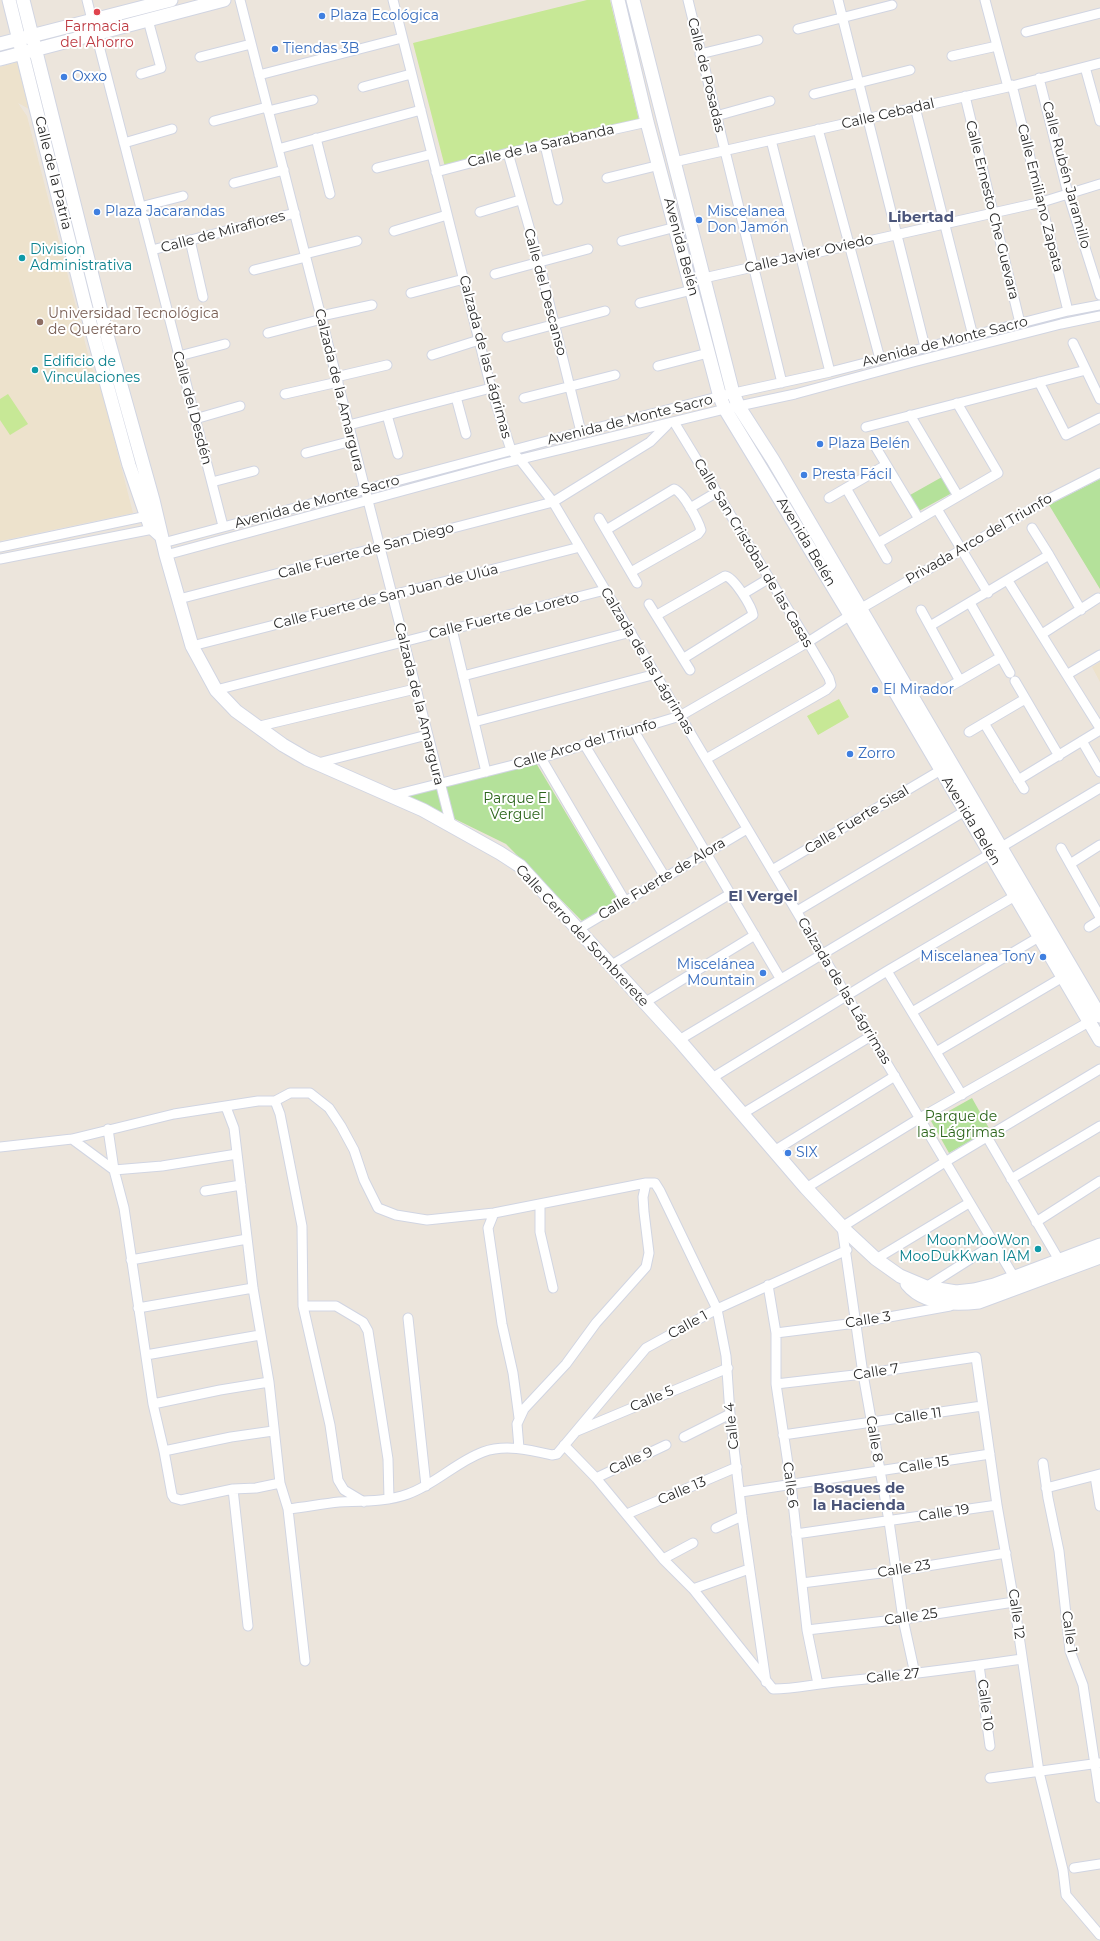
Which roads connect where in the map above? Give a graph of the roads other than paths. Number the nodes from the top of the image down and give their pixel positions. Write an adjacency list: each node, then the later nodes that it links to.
1 (10, 0): 21 (main road, Calle de la Patria)
2 (23, 0): 21 (main road, Calle de la Patria)
3 (87, 0): 16 (street)
4 (171, 0): 16 (main road)
5 (224, 0): 17 (main road)
6 (240, 0): 25 (street, Calzada de la Amargura)
7 (393, 0): 22 (street, Calzada de las Lágrimas)
8 (618, 0): 53 (main road, Avenida Belén)
9 (633, 0): 64 (main road, Avenida Belén)
10 (688, 0): 28 (street, Calle de Posadas)
11 (838, 0): 15 (street)
12 (985, 0): 26 (street, Calle Emiliano Zapata)
13 (892, 5): 15 (street)
14 (1100, 13): 19 (street)
15 (843, 18): 18 (street); 39 (street)
16 (92, 20): 21 (main road)
17 (148, 20): 20 (main road); 35 (street)
18 (798, 29)
19 (1026, 32)
20 (96, 34): 27 (main road); 58 (street, Calle del Desdén)
21 (26, 38): 24 (main road); 27 (main road, Calle de la Patria)
22 (402, 38): 36 (street, Calzada de las Lágrimas); 37 (street)
23 (758, 40): 28 (street)
24 (0, 44)
25 (251, 44): 30 (street); 37 (street, Calzada de la Amargura)
26 (997, 46): 29 (street); 40 (street, Calle Emiliano Zapata)
27 (29, 52): 31 (main road); 173 (main road, Calle de la Patria)
28 (700, 54): 49 (street, Calle de Posadas)
29 (952, 56)
30 (200, 58)
31 (0, 59)
32 (1100, 63): 33 (street, Calle Cebadal)
33 (1085, 66): 38 (street, Calle Cebadal); 52 (street)
34 (910, 70): 39 (street)
35 (141, 74)
36 (411, 74): 41 (street); 48 (street, Calzada de las Lágrimas)
37 (259, 75): 47 (street, Calzada de la Amargura)
38 (1040, 78): 40 (street, Calle Cebadal); 73 (street, Calle Rubén Jaramillo)
39 (860, 83): 42 (street); 50 (street)
40 (1010, 86): 43 (street, Calle Cebadal); 77 (street, Calle Emiliano Zapata)
41 (364, 87)
42 (814, 94)
43 (965, 96): 46 (street, Calle Cebadal); 80 (street, Calle Ernesto Che Guevara)
44 (313, 100): 47 (street)
45 (770, 102): 49 (street)
46 (915, 108): 50 (street, Calle Cebadal); 83 (street)
47 (268, 109): 51 (street); 60 (street, Calzada de la Amargura)
48 (421, 110): 56 (street); 63 (street, Calzada de las Lágrimas)
49 (716, 116): 61 (street, Calle de Posadas)
50 (869, 118): 55 (street, Calle Cebadal); 86 (street)
51 (214, 121)
52 (1100, 121)
53 (647, 122): 59 (street, Calle de la Sarabanda); 65 (main road, Avenida Belén)
54 (172, 129): 58 (street)
55 (818, 130): 57 (street, Calle Cebadal); 90 (street)
56 (316, 138): 60 (street); 72 (street)
57 (772, 140): 61 (street, Calle Cebadal); 94 (street)
58 (124, 143): 78 (street, Calle del Desdén)
59 (545, 145): 62 (street, Calle de la Sarabanda); 76 (street)
60 (278, 149): 67 (street, Calzada de la Amargura)
61 (725, 150): 64 (street, Calle Cebadal); 96 (street, Calle de Posadas)
62 (508, 153): 68 (street, Calle de la Sarabanda); 75 (street, Calle del Descanso)
63 (432, 154): 66 (street); 68 (street, Calzada de las Lágrimas)
64 (674, 162): 99 (main road, Avenida Belén)
65 (660, 165): 69 (street); 84 (main road, Avenida Belén)
66 (377, 168)
67 (284, 170): 70 (street); 81 (street, Calzada de la Amargura)
68 (436, 172): 82 (street, Calzada de las Lágrimas)
69 (607, 178)
70 (234, 183)
71 (1100, 184): 73 (street, Calle Javier Oviedo)
72 (330, 194)
73 (1068, 194): 77 (street, Calle Javier Oviedo); 103 (street, Calle Rubén Jaramillo)
74 (183, 196): 78 (street)
75 (520, 200): 79 (street); 95 (street, Calle del Descanso)
76 (558, 200)
77 (1042, 202): 80 (street, Calle Javier Oviedo); 109 (street, Calle Emiliano Zapata)
78 (140, 207): 92 (street, Calle del Desdén)
79 (480, 212)
80 (994, 212): 83 (street, Calle Javier Oviedo); 112 (street, Calle Ernesto Che Guevara)
81 (294, 213): 87 (street, Calle de Miraflores); 93 (street, Calzada de la Amargura)
82 (447, 215): 85 (street); 100 (street, Calzada de las Lágrimas)
83 (945, 223): 86 (street, Calle Javier Oviedo); 115 (street)
84 (676, 227): 89 (street); 101 (main road, Avenida Belén)
85 (394, 231)
86 (898, 234): 90 (street, Calle Javier Oviedo); 120 (street)
87 (190, 240): 92 (street, Calle de Miraflores); 104 (street)
88 (357, 241): 93 (street)
89 (622, 241)
90 (850, 245): 94 (street, Calle Javier Oviedo); 124 (street)
91 (588, 249): 95 (street)
92 (152, 250): 123 (street, Calle del Desdén)
93 (305, 255): 97 (street); 111 (street, Calzada de la Amargura)
94 (801, 256): 96 (street, Calle Javier Oviedo); 128 (street)
95 (538, 262): 98 (street); 113 (street, Calle del Descanso)
96 (753, 267): 99 (street, Calle Javier Oviedo); 132 (street, Calle de Posadas)
97 (254, 270)
98 (495, 274)
99 (704, 278): 135 (main road, Avenida Belén)
100 (464, 279): 102 (street); 117 (street, Calzada de las Lágrimas)
101 (692, 290): 105 (street); 121 (main road, Avenida Belén)
102 (411, 293)
103 (1100, 295)
104 (203, 297)
105 (640, 303)
106 (372, 304): 111 (street)
107 (1100, 305): 109 (street, Avenida de Monte Sacro)
108 (606, 311): 113 (street)
109 (1068, 311): 112 (street, Avenida de Monte Sacro)
110 (1100, 316): 143 (street, Avenida de Monte Sacro)
111 (321, 317): 114 (street); 130 (street, Calzada de la Amargura)
112 (1020, 323): 115 (street, Avenida de Monte Sacro)
113 (554, 325): 116 (street); 133 (street, Calle del Descanso)
114 (268, 333)
115 (972, 336): 120 (street, Avenida de Monte Sacro)
116 (507, 337)
117 (479, 340): 122 (street); 134 (street, Calzada de las Lágrimas)
118 (1073, 342): 127 (street)
119 (226, 344): 123 (street)
120 (925, 347): 124 (street, Avenida de Monte Sacro)
121 (708, 353): 126 (street); 138 (main road, Avenida Belén)
122 (432, 355)
123 (179, 356): 147 (street, Calle del Desdén)
124 (880, 359): 128 (street, Avenida de Monte Sacro)
125 (387, 365): 130 (street)
126 (658, 366)
127 (1086, 370): 131 (street); 140 (street)
128 (830, 372): 132 (street, Avenida de Monte Sacro)
129 (616, 375): 133 (street)
130 (337, 379): 136 (street); 150 (street, Calzada de la Amargura)
131 (1038, 382): 141 (street); 148 (street)
132 (782, 383): 135 (street, Avenida de Monte Sacro)
133 (570, 387): 139 (street); 152 (street, Calle del Descanso)
134 (491, 388): 137 (street); 156 (street, Calzada de las Lágrimas)
135 (733, 393): 138 (street, Avenida de Monte Sacro); 143 (main road, Avenida Belén)
136 (285, 394)
137 (456, 397): 145 (street); 153 (street)
138 (720, 397): 144 (main road, Avenida Belén); 152 (street, Avenida de Monte Sacro)
139 (524, 398)
140 (1100, 399)
141 (957, 403): 146 (street); 167 (street)
142 (240, 406): 147 (street)
143 (739, 407): 144 (street, Avenida de Monte Sacro); 202 (main road, Avenida Belén)
144 (725, 409): 149 (street, Avenida de Monte Sacro); 202 (main road, Avenida Belén)
145 (387, 415): 150 (street); 158 (street)
146 (910, 415): 151 (street); 167 (street)
147 (195, 418): 163 (street, Calle del Desdén)
148 (1100, 418)
149 (670, 423): 159 (street, Avenida de Monte Sacro); 166 (street, Calle San Cristóbal de las Casas); 170 (street, Calle Fuerte de San Diego)
150 (349, 425): 154 (street, Calzada de la Amargura)
151 (866, 426)
152 (581, 432): 156 (street, Avenida de Monte Sacro)
153 (466, 434)
154 (352, 441): 157 (street); 165 (street, Calzada de la Amargura)
155 (875, 446): 160 (street)
156 (511, 450): 159 (street, Calzada de las Lágrimas); 165 (street, Avenida de Monte Sacro)
157 (306, 453)
158 (398, 454)
159 (521, 461): 169 (street, Avenida de Monte Sacro); 170 (street, Calzada de las Lágrimas)
160 (886, 465): 164 (street); 175 (street)
161 (254, 471): 163 (street)
162 (1100, 473): 184 (street, Privada Arco del Triunfo)
163 (212, 482): 176 (street, Calle del Desdén)
164 (846, 488): 168 (street); 180 (street)
165 (364, 490): 169 (street, Calzada de la Amargura); 176 (street, Avenida de Monte Sacro)
166 (716, 492): 171 (street); 189 (street, Calle San Cristóbal de las Casas)
167 (958, 496): 172 (street)
168 (829, 498)
169 (366, 501): 179 (street, Avenida de Monte Sacro); 183 (street, Calzada de la Amargura)
170 (553, 502): 182 (street, Calzada de las Lágrimas); 183 (street, Calle Fuerte de San Diego)
171 (690, 508): 178 (street); 188 (street)
172 (937, 509): 175 (street); 184 (street)
173 (151, 516): 179 (main road, Calle de la Patria); 181 (street)
174 (599, 518): 178 (street)
175 (919, 519): 180 (street)
176 (223, 526): 179 (street, Avenida de Monte Sacro)
177 (1032, 528): 185 (street)
178 (606, 530): 188 (street)
179 (160, 538): 186 (street); 197 (main road, Calle Cerro del Sombrerete)
180 (878, 543): 187 (street)
181 (0, 547)
182 (580, 547): 192 (street, Calzada de las Lágrimas); 195 (street, Calle Fuerte de San Juan de Ulúa)
183 (379, 548): 195 (street, Calzada de la Amargura); 197 (street, Calle Fuerte de San Diego)
184 (962, 549): 193 (street); 202 (street, Privada Arco del Triunfo)
185 (1049, 555): 190 (street); 201 (street)
186 (0, 559)
187 (887, 559)
188 (631, 572): 191 (street)
189 (768, 579): 194 (street); 209 (street, Calle San Cristóbal de las Casas)
190 (1008, 581): 193 (street); 207 (street)
191 (637, 583)
192 (605, 590): 205 (street, Calle Fuerte de Loreto); 206 (street, Calzada de las Lágrimas)
193 (988, 593): 198 (street)
194 (742, 594): 203 (street); 213 (street)
195 (391, 596): 208 (street, Calzada de la Amargura); 210 (street, Calle Fuerte de San Juan de Ulúa)
196 (1098, 598): 201 (street)
197 (179, 600): 210 (main road, Calle Cerro del Sombrerete)
198 (970, 603): 204 (street); 212 (street)
199 (650, 604): 203 (street)
200 (921, 610): 204 (street)
201 (1081, 610): 207 (street)
202 (855, 612): 209 (street, Calle Arco del Triunfo); 239 (main road, Avenida Belén); 252 (main road, Avenida Belén)
203 (657, 615): 213 (street)
204 (930, 626): 219 (street)
205 (452, 629): 208 (street, Calle Fuerte de Loreto); 218 (street)
206 (631, 632): 216 (street, Calzada de las Lágrimas); 218 (street)
207 (1042, 634): 217 (street)
208 (403, 642): 221 (street, Calzada de la Amargura); 222 (street, Calle Fuerte de Loreto)
209 (808, 642): 225 (street, Calle Arco del Triunfo); 237 (street, Calle San Cristóbal de las Casas)
210 (192, 646): 222 (main road, Calle Cerro del Sombrerete)
211 (1100, 655): 217 (street)
212 (1001, 657): 215 (street); 219 (street)
213 (684, 658): 214 (street)
214 (690, 670)
215 (1010, 673)
216 (656, 674): 225 (street, Calzada de las Lágrimas); 226 (street)
217 (1068, 674): 229 (street)
218 (463, 676): 226 (street)
219 (960, 681): 223 (street)
220 (1015, 681): 224 (street)
221 (415, 688): 228 (street); 232 (street, Calzada de la Amargura)
222 (216, 690): 228 (main road, Calle Cerro del Sombrerete)
223 (944, 690)
224 (1025, 699): 227 (street); 235 (street)
225 (680, 716): 230 (street, Calle Arco del Triunfo); 237 (street, Calzada de las Lágrimas)
226 (474, 722): 240 (street)
227 (984, 723): 231 (street); 242 (street)
228 (256, 727): 238 (main road, Calle Cerro del Sombrerete)
229 (1100, 729): 233 (street)
230 (634, 731): 234 (street, Calle Arco del Triunfo); 253 (street)
231 (969, 732)
232 (427, 735): 238 (street); 243 (street, Calzada de la Amargura)
233 (1082, 741): 235 (street); 241 (street)
234 (584, 744): 236 (street, Calle Arco del Triunfo); 256 (street)
235 (1059, 756): 242 (street)
236 (541, 758): 240 (street, Calle Arco del Triunfo); 259 (street)
237 (706, 759): 249 (street, Calzada de las Lágrimas)
238 (318, 763): 246 (main road, Calle Cerro del Sombrerete)
239 (941, 770): 247 (main road, Avenida Belén); 255 (street, Calle Fuerte Sisal)
240 (486, 772): 243 (street, Calle Arco del Triunfo)
241 (1100, 772)
242 (1018, 780): 245 (street)
243 (439, 784): 246 (street, Calle Arco del Triunfo); 248 (street, Calzada de la Amargura)
244 (1100, 788): 252 (street)
245 (1024, 789)
246 (390, 796): 248 (main road, Calle Cerro del Sombrerete)
247 (965, 811): 252 (main road, Avenida Belén); 260 (street)
248 (451, 825): 264 (main road, Calle Cerro del Sombrerete)
249 (747, 829): 253 (street, Calle Fuerte de Alora); 255 (street, Calzada de las Lágrimas)
250 (1100, 845): 254 (street)
251 (1061, 848): 254 (street)
252 (996, 851): 258 (main road, Avenida Belén); 267 (street); 275 (main road, Avenida Belén)
253 (706, 853): 256 (street, Calle Fuerte de Alora); 257 (street)
254 (1070, 864): 261 (street)
255 (772, 870): 260 (street, Calzada de las Lágrimas)
256 (665, 877): 259 (street, Calle Fuerte de Alora)
257 (730, 894): 265 (street); 268 (street)
258 (1015, 896): 266 (main road, Avenida Belén); 269 (street)
259 (625, 901): 264 (street, Calle Fuerte de Alora)
260 (797, 911): 267 (street, Calzada de las Lágrimas)
261 (1100, 917)
262 (1100, 920): 263 (street)
263 (1089, 928)
264 (577, 930): 268 (main road, Calle Cerro del Sombrerete)
265 (754, 935): 270 (street); 273 (street)
266 (1039, 937): 271 (main road, Avenida Belén); 274 (street)
267 (822, 953): 270 (street); 272 (street, Calzada de las Lágrimas)
268 (610, 966): 273 (main road, Calle Cerro del Sombrerete)
269 (887, 971): 272 (street); 274 (street)
270 (780, 978): 277 (street)
271 (1063, 978): 275 (main road, Avenida Belén); 279 (street)
272 (847, 995): 276 (street, Calzada de las Lágrimas); 282 (street)
273 (644, 1003): 277 (main road, Calle Cerro del Sombrerete)
274 (912, 1012): 279 (street)
275 (1096, 1018): 278 (main road, Avenida Belén); 283 (street)
276 (871, 1036): 281 (street, Calzada de las Lágrimas); 286 (street)
277 (679, 1040): 282 (main road, Calle Cerro del Sombrerete)
278 (1100, 1040)
279 (936, 1052): 283 (street)
280 (1100, 1069): 290 (street)
281 (895, 1076): 287 (street, Calzada de las Lágrimas); 293 (street)
282 (712, 1078): 286 (main road, Calle Cerro del Sombrerete)
283 (962, 1095): 287 (street)
284 (275, 1101): 285 (street); 305 (street); 323 (street)
285 (226, 1107): 289 (street); 294 (street)
286 (742, 1114): 293 (main road, Calle Cerro del Sombrerete)
287 (920, 1118): 295 (street, Calzada de las Lágrimas); 301 (street)
288 (1100, 1126): 297 (street)
289 (108, 1130): 291 (street); 296 (street)
290 (987, 1137): 295 (street); 297 (street)
291 (72, 1139): 292 (street); 296 (street)
292 (0, 1147)
293 (774, 1151): 301 (main road, Calle Cerro del Sombrerete)
294 (237, 1154): 296 (street); 300 (street)
295 (945, 1162): 303 (street, Calzada de las Lágrimas); 307 (street)
296 (114, 1170): 314 (street)
297 (1011, 1179): 306 (street)
298 (1100, 1181): 306 (street)
299 (650, 1183): 304 (street); 325 (street, Calle 4); 339 (street)
300 (241, 1185): 302 (street); 308 (street)
301 (806, 1188): 307 (main road, Calle Cerro del Sombrerete)
302 (204, 1191)
303 (969, 1203): 309 (street, Calzada de las Lágrimas); 313 (street)
304 (540, 1204): 305 (street); 321 (street)
305 (494, 1213): 339 (street)
306 (1036, 1222): 315 (street)
307 (842, 1227): 311 (street, Calle 8); 313 (main road, Calle Cerro del Sombrerete)
308 (247, 1239): 314 (street); 320 (street)
309 (994, 1244): 317 (street, Calzada de las Lágrimas); 319 (street)
310 (1100, 1245): 315 (main road, Calle Cerro del Sombrerete)
311 (846, 1250): 318 (street, Calle 1); 327 (street, Calle 8)
312 (1100, 1257): 322 (main road, Calle Cerro del Sombrerete)
313 (876, 1259): 316 (main road, Calle Cerro del Sombrerete)
314 (131, 1260): 324 (street)
315 (1059, 1260): 317 (main road, Calle Cerro del Sombrerete)
316 (900, 1276): 319 (main road, Calle Cerro del Sombrerete); 322 (main road, Calle Cerro del Sombrerete)
317 (1014, 1278): 319 (main road, Calle Cerro del Sombrerete)
318 (768, 1285): 325 (street, Calle 1); 328 (street, Calle 6)
319 (926, 1287)
320 (253, 1288): 324 (street); 329 (street)
321 (553, 1288)
322 (960, 1304): 327 (street, Calle 3)
323 (303, 1306): 361 (street); 362 (street)
324 (138, 1308): 330 (street)
325 (717, 1309): 332 (street, Calle 4); 342 (street, Calle 1)
326 (408, 1318): 357 (street)
327 (856, 1323): 328 (street, Calle 3); 333 (street, Calle 8)
328 (776, 1333): 335 (street, Calle 6)
329 (260, 1335): 330 (street); 334 (street)
330 (146, 1355): 336 (street)
331 (976, 1357): 333 (street, Calle 7); 337 (street, Calle 12)
332 (728, 1368): 338 (street, Calle 4); 342 (street, Calle 5)
333 (863, 1374): 335 (street, Calle 7); 340 (street, Calle 8)
334 (269, 1382): 336 (street); 341 (street)
335 (776, 1384): 343 (street, Calle 6)
336 (153, 1404): 348 (street)
337 (982, 1406): 340 (street, Calle 11); 349 (street, Calle 12)
338 (730, 1414): 344 (street); 351 (street, Calle 4)
339 (520, 1418): 347 (street)
340 (872, 1422): 343 (street, Calle 11); 352 (street, Calle 8)
341 (273, 1431): 348 (street); 355 (street)
342 (576, 1431): 345 (street, Calle 1)
343 (783, 1435): 356 (street, Calle 6)
344 (684, 1436)
345 (564, 1445): 347 (street, Calle 1); 354 (street)
346 (666, 1445): 354 (street, Calle 9)
347 (519, 1448): 357 (street)
348 (164, 1451): 359 (street)
349 (990, 1454): 352 (street, Calle 15); 363 (street, Calle 12)
350 (1043, 1463): 358 (street, Calle 1)
351 (737, 1467): 360 (street, Calle 4); 366 (street, Calle 13)
352 (880, 1472): 356 (street, Calle 15); 368 (street, Calle 8)
353 (1098, 1475): 358 (street); 364 (street)
354 (596, 1478): 366 (street)
355 (280, 1483): 359 (street); 365 (street)
356 (790, 1484): 360 (street, Calle 15); 370 (street, Calle 6)
357 (426, 1486): 361 (street)
358 (1046, 1488): 389 (street, Calle 1)
359 (233, 1490): 380 (street)
360 (741, 1492): 367 (street, Calle 4)
361 (389, 1499): 362 (street)
362 (364, 1502): 365 (street)
363 (997, 1505): 368 (street, Calle 19); 372 (street, Calle 12)
364 (1100, 1506)
365 (288, 1509): 383 (street)
366 (626, 1514): 373 (street)
367 (742, 1516): 369 (street); 374 (street, Calle 4)
368 (889, 1521): 370 (street, Calle 19); 375 (street, Calle 8)
369 (716, 1528)
370 (796, 1534): 376 (street, Calle 6)
371 (693, 1543): 373 (street)
372 (1006, 1553): 375 (street, Calle 23); 378 (street, Calle 12)
373 (663, 1559): 377 (street)
374 (749, 1569): 377 (street); 386 (street, Calle 4)
375 (897, 1571): 376 (street, Calle 23); 379 (street, Calle 8)
376 (802, 1583): 381 (street, Calle 6)
377 (694, 1589): 386 (street)
378 (1014, 1602): 379 (street, Calle 25); 382 (street, Calle 12)
379 (903, 1619): 381 (street, Calle 25); 385 (street, Calle 8)
380 (248, 1626)
381 (807, 1630): 387 (street, Calle 6)
382 (1022, 1659): 384 (street, Calle 27); 390 (street, Calle 12)
383 (305, 1661)
384 (979, 1665): 385 (street, Calle 27); 388 (street, Calle 10)
385 (915, 1674): 387 (street, Calle 27)
386 (766, 1682): 387 (street, Calle 27)
387 (818, 1684)
388 (990, 1746)
389 (1097, 1763): 390 (street); 392 (street, Calle 1)
390 (1039, 1772): 391 (street); 395 (street, Calle 12)
391 (990, 1778)
392 (1100, 1798)
393 (1100, 1864): 394 (street)
394 (1074, 1868)
395 (1100, 1935)

